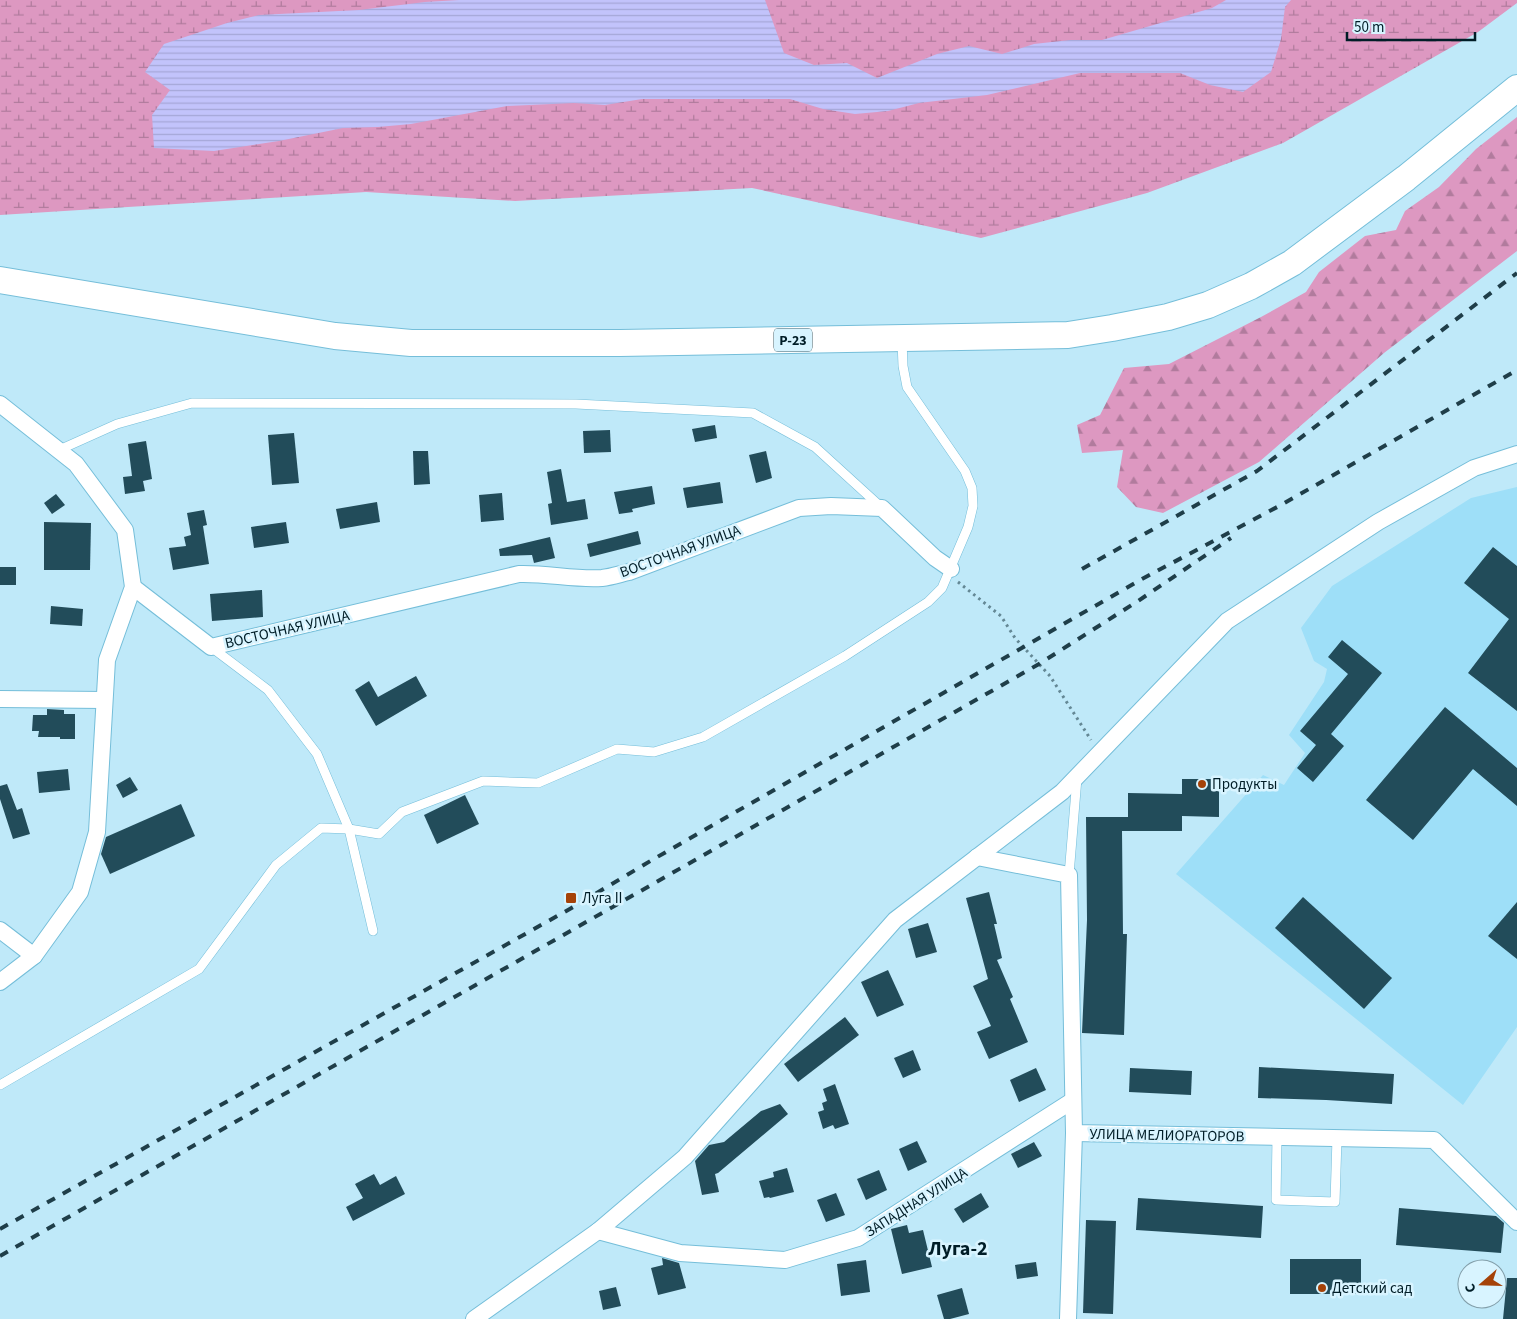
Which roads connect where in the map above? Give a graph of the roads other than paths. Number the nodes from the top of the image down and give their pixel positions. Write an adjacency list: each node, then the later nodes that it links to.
1 (1517, 88): 3 (main road, Р-23)
2 (0, 280): 3 (main road, Р-23)
3 (902, 338): 8 (lane)
4 (0, 404): 5 (street)
5 (59, 450): 7 (lane); 9 (street)
6 (1517, 454): 13 (street)
7 (882, 508): 8 (street); 10 (street, ВОСТОЧНАЯ УЛИЦА)
8 (951, 570): 14 (lane)
9 (133, 587): 10 (street); 12 (street)
10 (211, 647): 14 (lane)
11 (0, 699): 12 (street)
12 (104, 700): 19 (street)
13 (1077, 776): 15 (street); 16 (lane)
14 (349, 829): 18 (lane); 21 (lane)
15 (977, 857): 16 (street); 27 (street)
16 (1068, 875): 22 (street, УЛИЦА МЕЛИОРАТОРОВ)
17 (0, 930): 19 (street)
18 (373, 932)
19 (34, 956): 20 (street)
20 (0, 982)
21 (0, 1085)
22 (1072, 1101): 23 (street, УЛИЦА МЕЛИОРАТОРОВ); 27 (street, ЗАПАДНАЯ УЛИЦА)
23 (1074, 1133): 24 (street, УЛИЦА МЕЛИОРАТОРОВ); 29 (street)
24 (1277, 1137): 25 (street, УЛИЦА МЕЛИОРАТОРОВ); 25 (lane)
25 (1337, 1138): 26 (street, УЛИЦА МЕЛИОРАТОРОВ)
26 (1517, 1222)
27 (598, 1231): 28 (street)
28 (474, 1319)
29 (1068, 1319)

